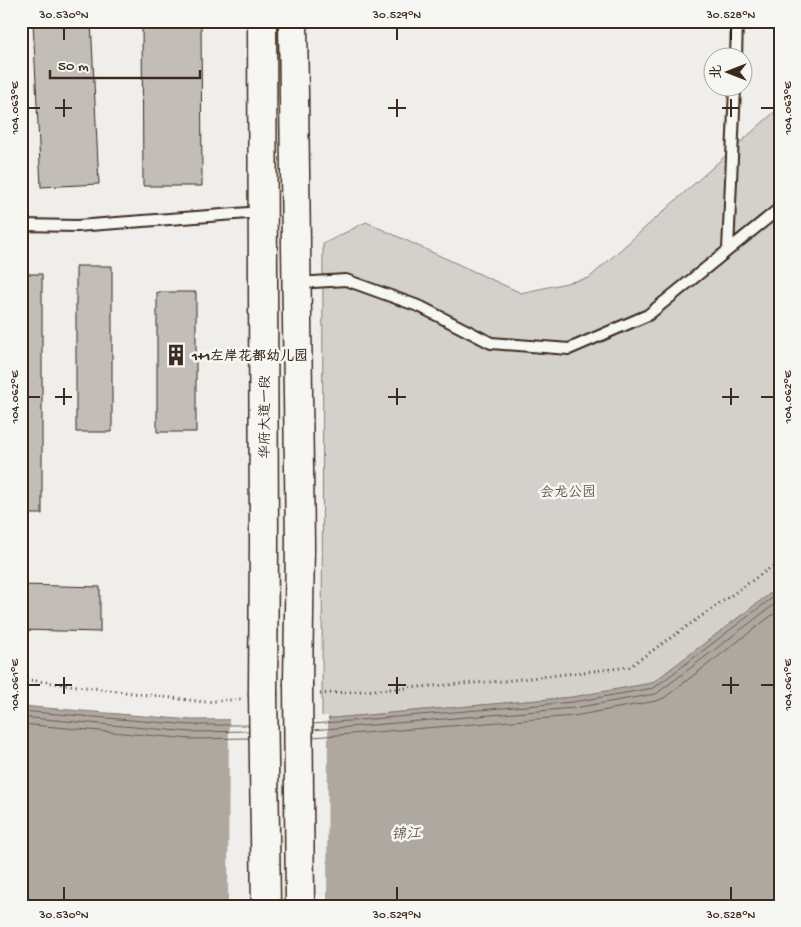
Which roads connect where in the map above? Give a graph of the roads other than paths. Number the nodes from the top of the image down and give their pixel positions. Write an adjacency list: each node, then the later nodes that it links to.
1 (262, 21): 7 (main road, 华府大道一段)
2 (293, 21): 10 (main road)
3 (737, 21): 4 (lane)
4 (736, 48)
5 (735, 98): 9 (lane)
6 (780, 208): 9 (lane)
7 (263, 212): 8 (lane); 11 (main road, 华府大道一段, bridge)
8 (21, 225)
9 (728, 250): 10 (lane)
10 (296, 283): 12 (main road, bridge)
11 (266, 906)
12 (300, 906)

